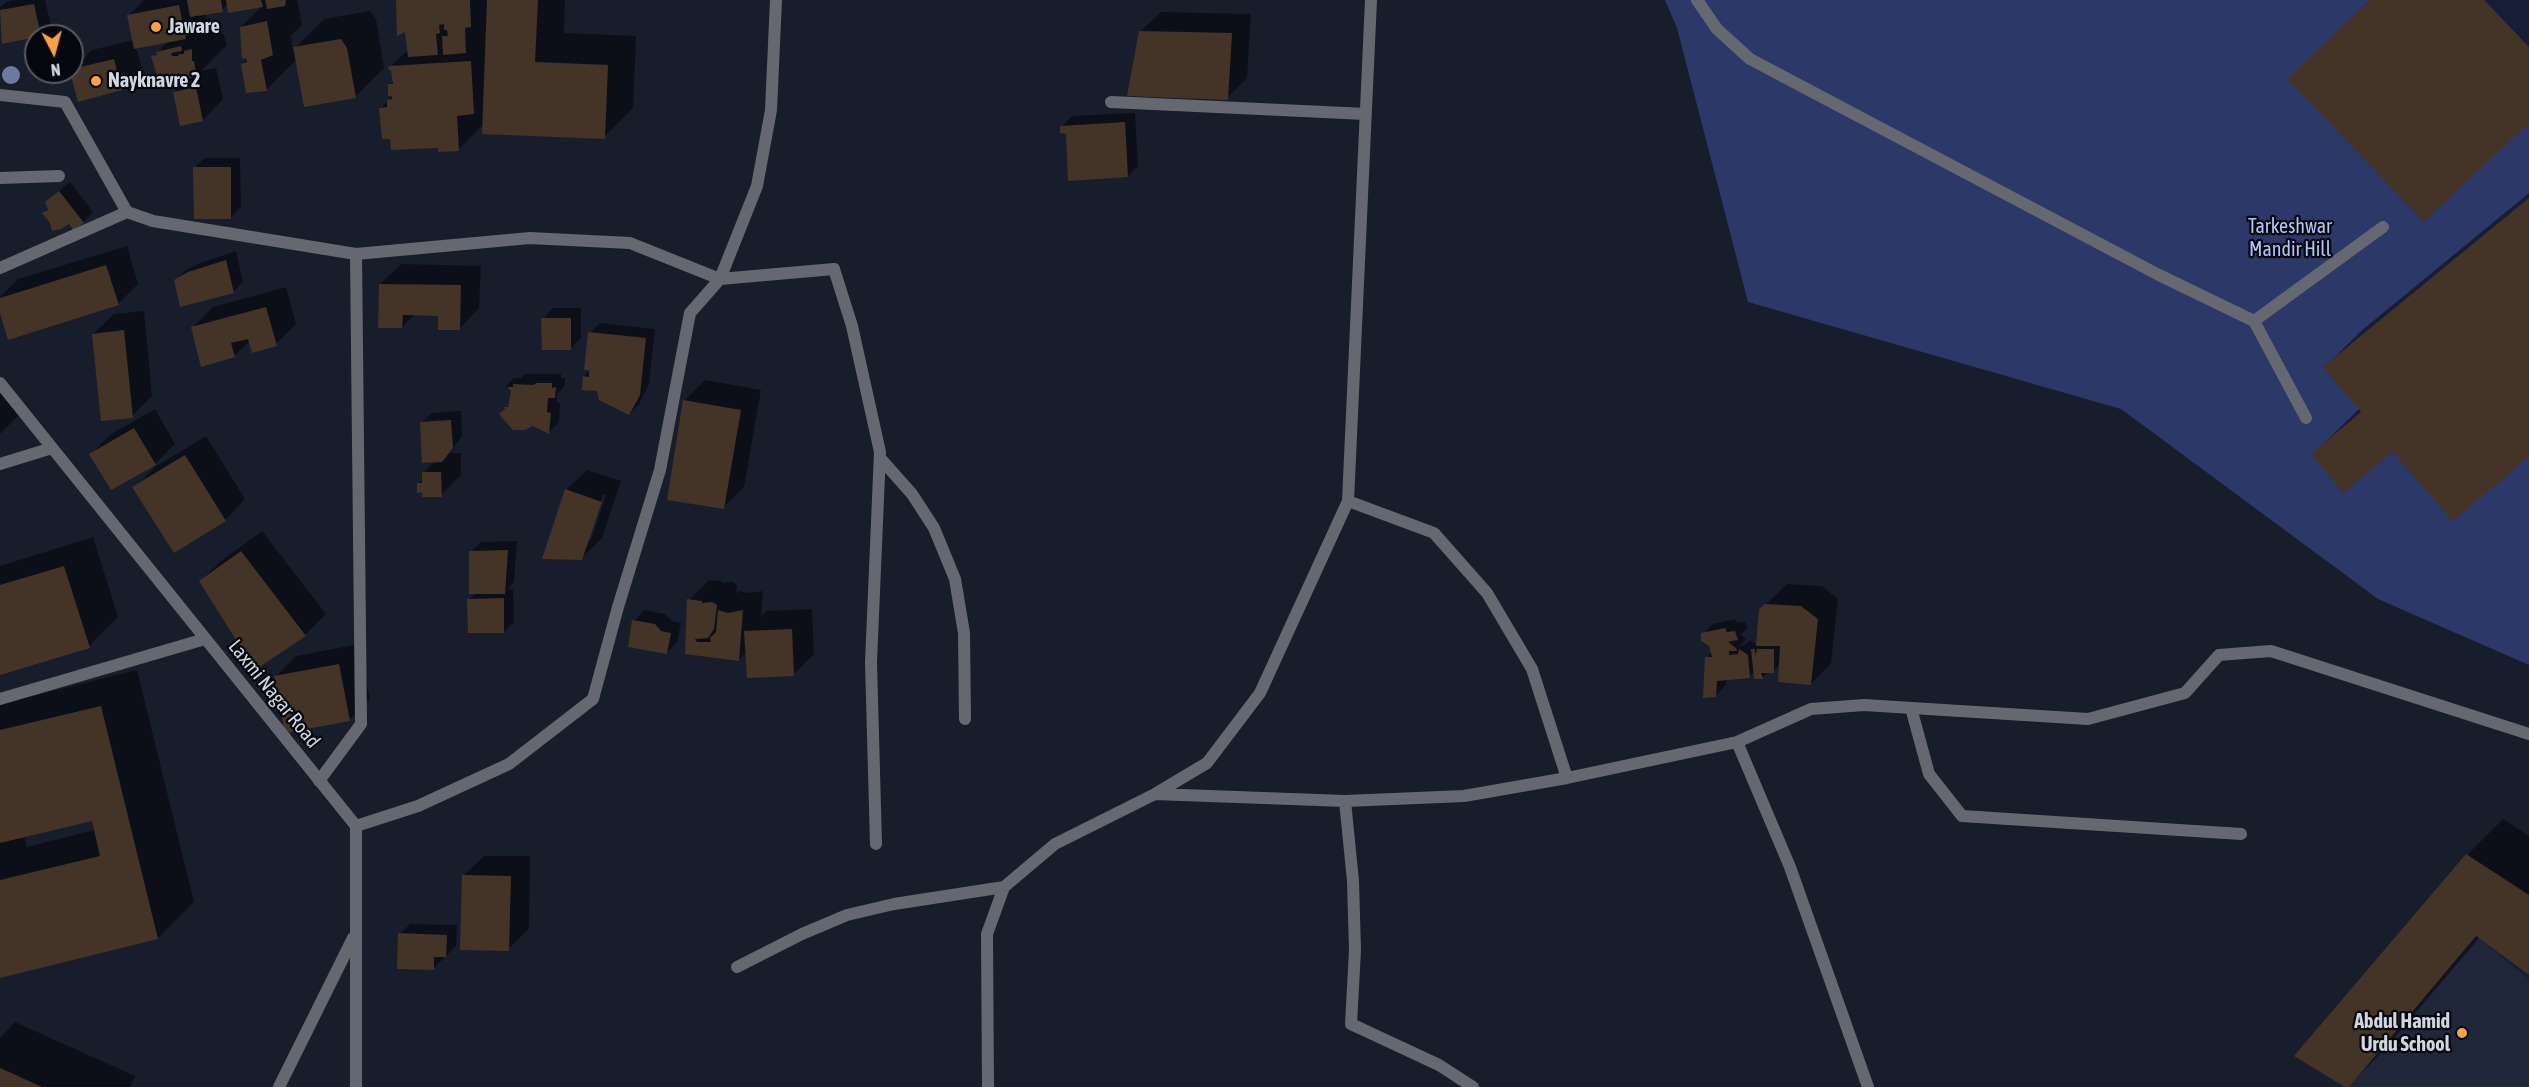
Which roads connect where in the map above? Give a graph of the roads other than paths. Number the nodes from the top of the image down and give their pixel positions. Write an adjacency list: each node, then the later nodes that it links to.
1 (776, 0): 13 (street)
2 (1371, 0): 6 (street)
3 (1697, 0): 14 (street)
4 (0, 95): 9 (street)
5 (1111, 102): 6 (street)
6 (1366, 114): 20 (street)
7 (59, 176): 8 (street)
8 (0, 178)
9 (127, 212): 11 (street); 12 (street)
10 (2383, 227): 14 (street)
11 (356, 254): 13 (street); 28 (street)
12 (0, 268)
13 (720, 279): 18 (street); 31 (street)
14 (2254, 321): 16 (street)
15 (0, 383): 17 (street, Laxmi Nagar Road)
16 (2306, 418)
17 (52, 448): 19 (street); 21 (street, Laxmi Nagar Road)
18 (880, 458): 24 (street); 33 (street)
19 (0, 464)
20 (1348, 501): 27 (street); 29 (street)
21 (205, 639): 22 (street); 28 (street, Laxmi Nagar Road)
22 (0, 699)
23 (1911, 708): 25 (street); 26 (street); 32 (street)
24 (965, 719)
25 (2529, 734)
26 (1737, 742): 27 (street); 41 (street)
27 (1567, 778): 30 (street)
28 (319, 781): 31 (street, Laxmi Nagar Road)
29 (1155, 794): 30 (street); 34 (street)
30 (1345, 801): 40 (street)
31 (356, 826): 35 (street)
32 (2241, 834)
33 (876, 844)
34 (1004, 887): 36 (street); 39 (street)
35 (354, 934): 37 (street); 38 (street)
36 (737, 967)
37 (279, 1087)
38 (356, 1087)
39 (987, 1087)
40 (1473, 1087)
41 (1868, 1087)

